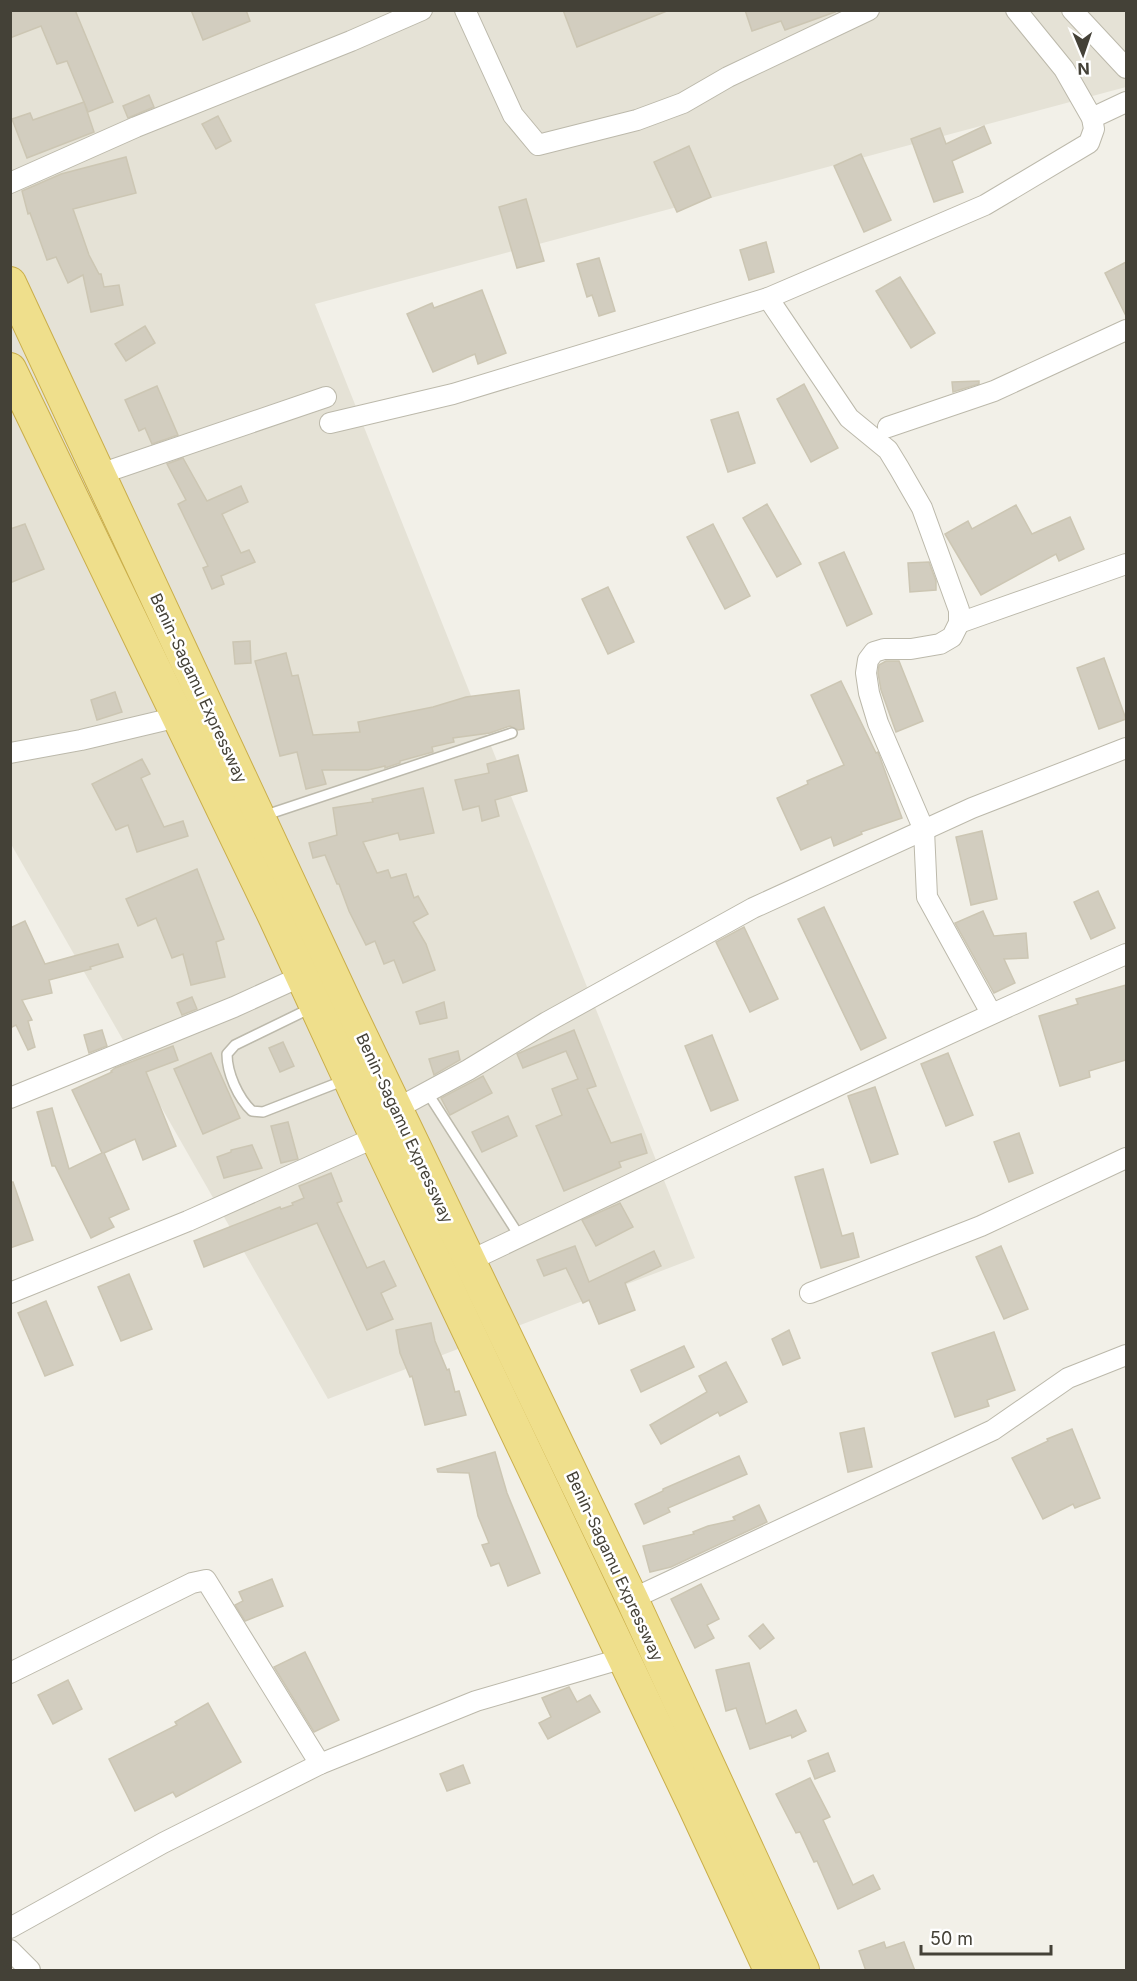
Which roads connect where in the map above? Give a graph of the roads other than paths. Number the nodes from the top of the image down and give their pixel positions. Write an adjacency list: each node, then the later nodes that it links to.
1 (422, 10): 11 (street)
2 (465, 10): 3 (street)
3 (869, 10)
4 (884, 10): 8 (street)
5 (1016, 10): 10 (street)
6 (1072, 10): 7 (street)
7 (1126, 68)
8 (755, 76)
9 (1126, 102): 10 (street)
10 (1092, 118): 13 (street)
11 (10, 183)
12 (10, 283): 19 (highway, Benin-Sagamu Expressway)
13 (768, 298): 17 (street); 21 (street)
14 (1126, 330): 18 (street)
15 (10, 369): 22 (highway)
16 (326, 397): 19 (street)
17 (330, 423)
18 (888, 427)
19 (100, 474): 26 (highway, Benin-Sagamu Expressway)
20 (1126, 564): 21 (street)
21 (959, 623): 27 (street)
22 (178, 717): 25 (street); 29 (highway)
23 (512, 734): 26 (lane)
24 (1126, 748): 27 (street)
25 (10, 753)
26 (259, 818): 35 (highway, Benin-Sagamu Expressway)
27 (924, 830): 31 (street); 33 (street)
28 (1126, 954): 31 (street)
29 (302, 976): 30 (highway); 34 (street)
30 (315, 1006): 32 (highway); 32 (lane)
31 (991, 1013): 38 (street)
32 (349, 1078): 36 (highway)
33 (427, 1092): 35 (street); 38 (lane)
34 (10, 1098)
35 (396, 1109): 39 (highway, Benin-Sagamu Expressway)
36 (376, 1137): 40 (street); 44 (highway)
37 (1126, 1158): 41 (street)
38 (520, 1237): 39 (street)
39 (469, 1262): 43 (highway, Benin-Sagamu Expressway)
40 (10, 1293)
41 (810, 1293)
42 (1126, 1354): 43 (street)
43 (632, 1599): 51 (highway, Benin-Sagamu Expressway)
44 (624, 1658): 46 (street); 50 (highway)
45 (10, 1673): 46 (street)
46 (320, 1764): 47 (street)
47 (10, 1928)
48 (10, 1950): 49 (street)
49 (30, 1971)
50 (770, 1971)
51 (803, 1971)

